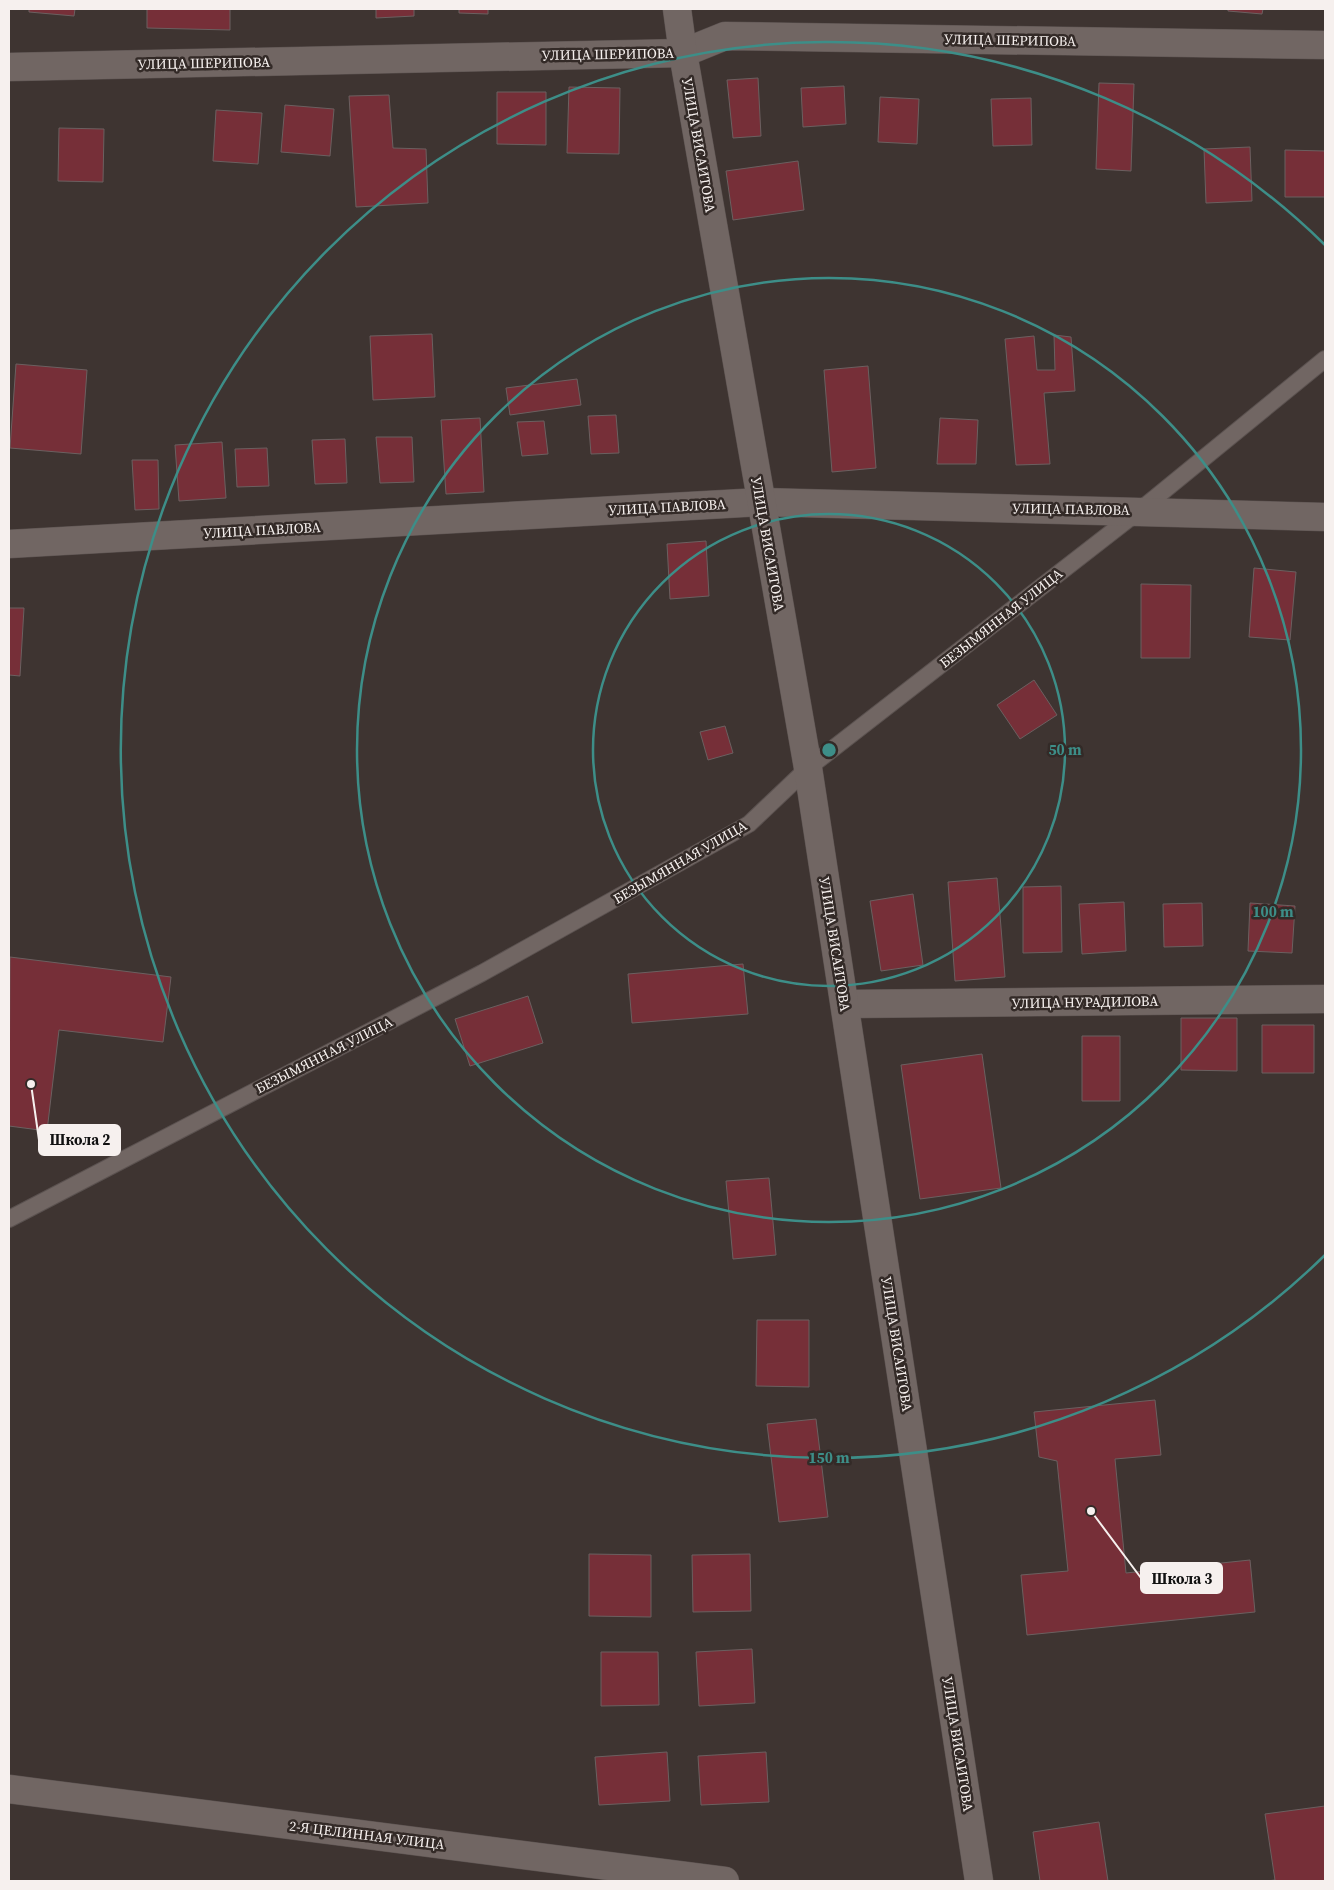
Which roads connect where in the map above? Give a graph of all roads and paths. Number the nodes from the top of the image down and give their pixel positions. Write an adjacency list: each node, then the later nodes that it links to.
1 (677, 9): 3 (street, УЛИЦА ВИСАИТОВА)
2 (1325, 45): 3 (street, УЛИЦА ШЕРИПОВА)
3 (683, 53): 4 (street, УЛИЦА ШЕРИПОВА); 6 (street, УЛИЦА ВИСАИТОВА)
4 (9, 67)
5 (1325, 359): 7 (lane, БЕЗЫМЯННАЯ УЛИЦА)
6 (761, 502): 7 (street, УЛИЦА ПАВЛОВА); 9 (street, УЛИЦА ПАВЛОВА); 10 (street, УЛИЦА ВИСАИТОВА)
7 (1140, 511): 8 (street, УЛИЦА ПАВЛОВА); 10 (lane, БЕЗЫМЯННАЯ УЛИЦА)
8 (1325, 516)
9 (9, 544)
10 (808, 768): 12 (street, УЛИЦА ВИСАИТОВА); 13 (lane, БЕЗЫМЯННАЯ УЛИЦА)
11 (1325, 999): 12 (street, УЛИЦА НУРАДИЛОВА)
12 (844, 1004): 16 (street, УЛИЦА ВИСАИТОВА)
13 (9, 1219)
14 (9, 1789): 15 (street, 2-Я ЦЕЛИННАЯ УЛИЦА)
15 (726, 1881)
16 (979, 1881)

